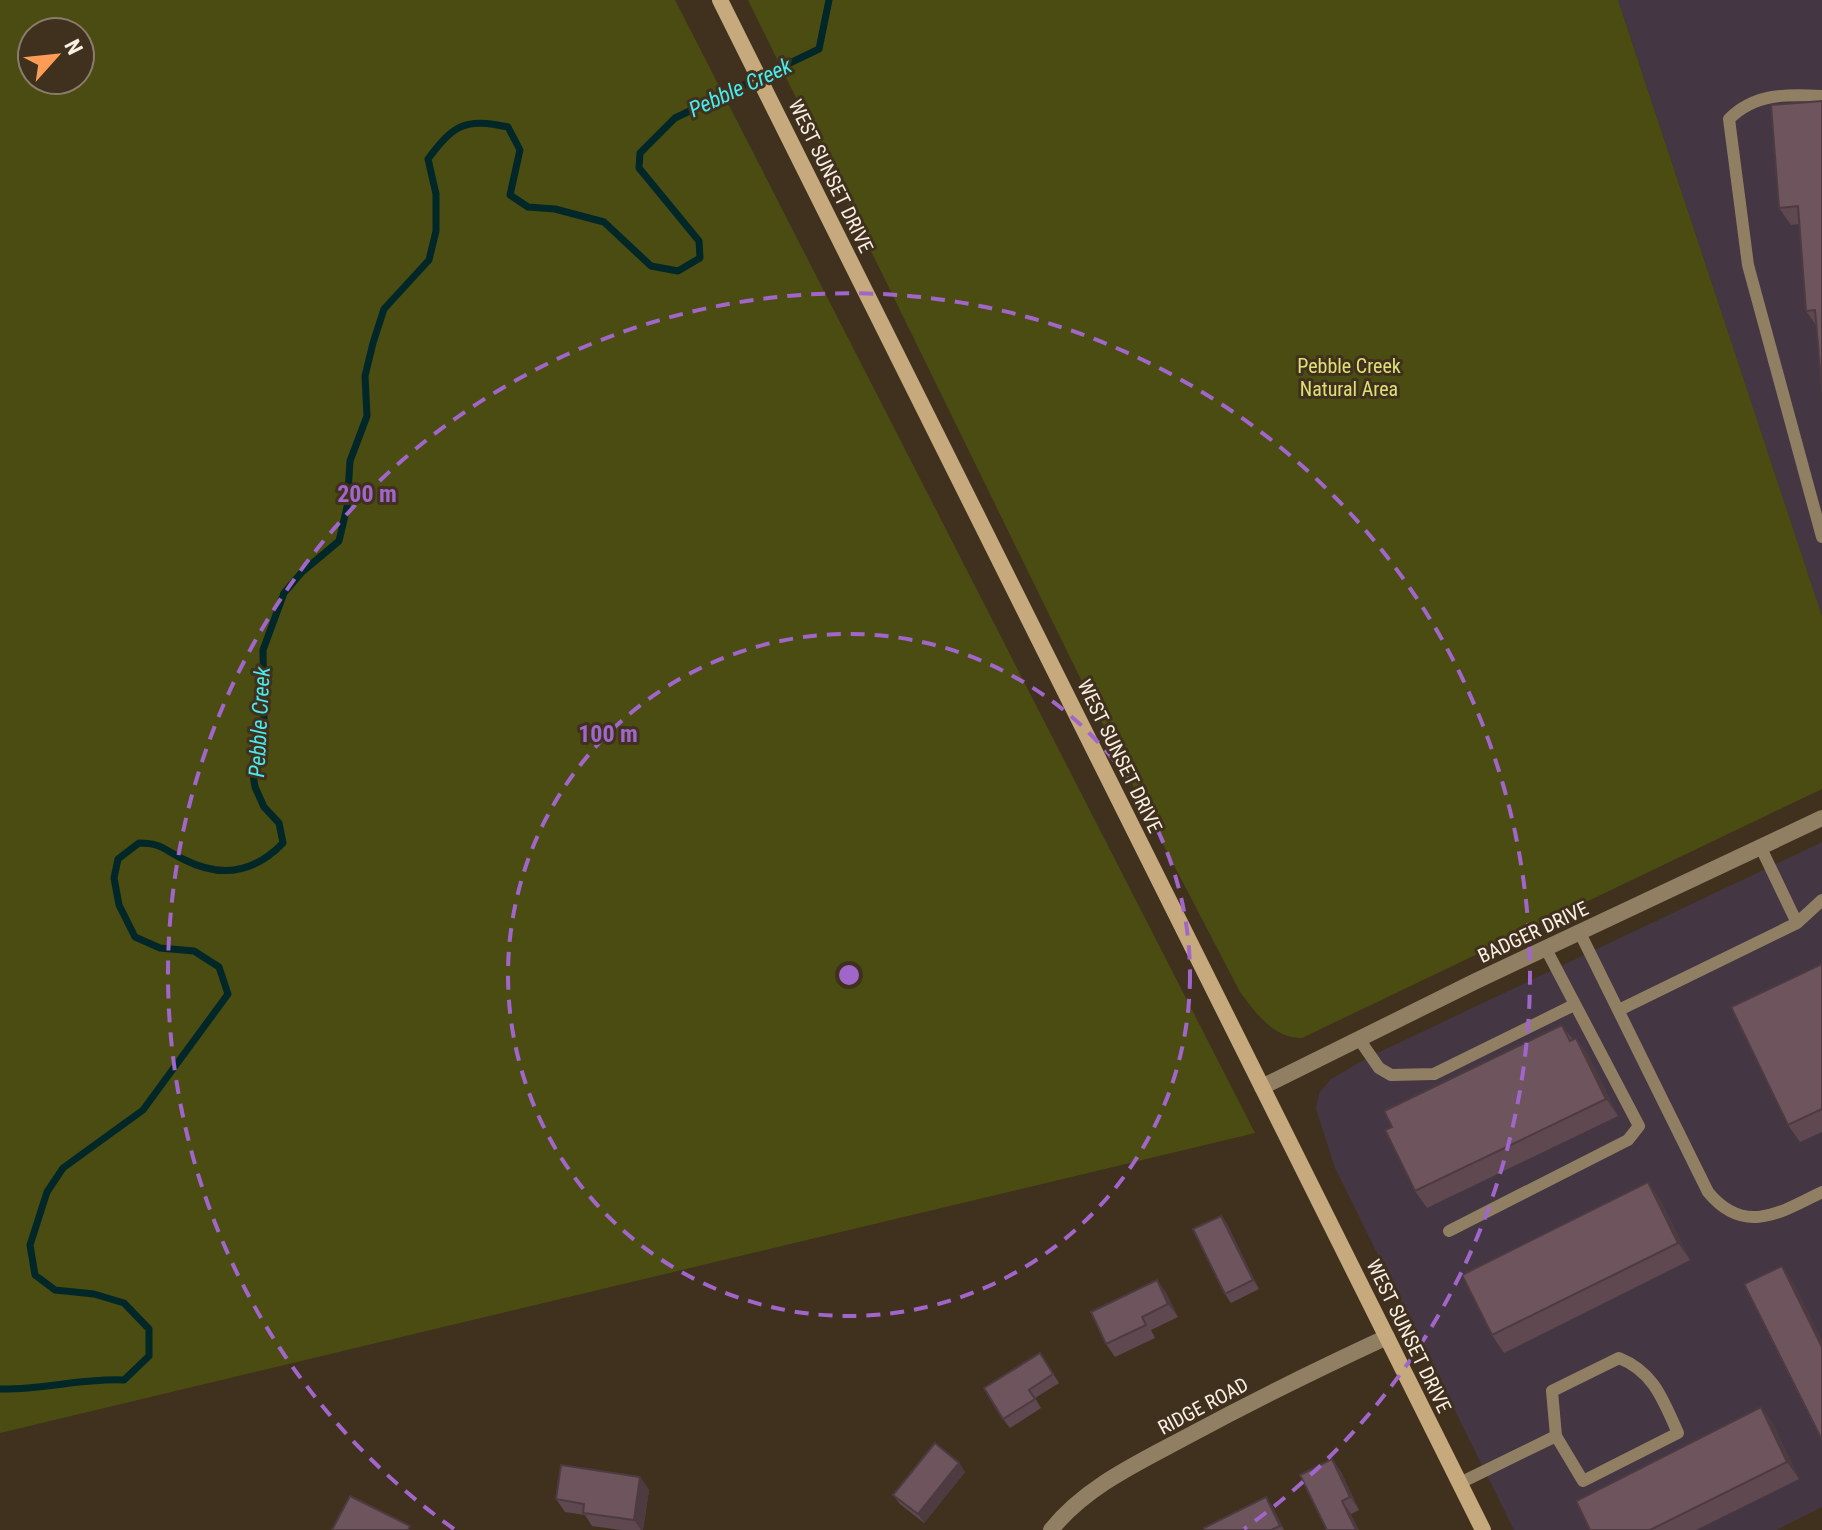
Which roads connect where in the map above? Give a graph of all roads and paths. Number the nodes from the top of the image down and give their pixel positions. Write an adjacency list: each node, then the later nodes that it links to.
1 (720, 0): 13 (main road, WEST SUNSET DRIVE)
2 (1822, 96): 3 (lane)
3 (1822, 537)
4 (1822, 818): 5 (street, BADGER DRIVE)
5 (1760, 846): 7 (lane); 8 (street, BADGER DRIVE)
6 (1822, 900): 7 (lane)
7 (1797, 923): 11 (lane)
8 (1580, 933): 9 (street, BADGER DRIVE); 11 (lane)
9 (1546, 949): 10 (lane); 12 (street, BADGER DRIVE)
10 (1574, 1005): 12 (lane); 15 (lane)
11 (1619, 1010): 14 (lane)
12 (1359, 1039): 13 (street, BADGER DRIVE)
13 (1262, 1087): 16 (main road, WEST SUNSET DRIVE)
14 (1822, 1192)
15 (1449, 1231)
16 (1387, 1337): 18 (main road, WEST SUNSET DRIVE); 19 (street, RIDGE ROAD)
17 (1556, 1436): 17 (lane); 18 (lane)
18 (1460, 1483): 20 (main road, WEST SUNSET DRIVE)
19 (1051, 1530)
20 (1483, 1530)

